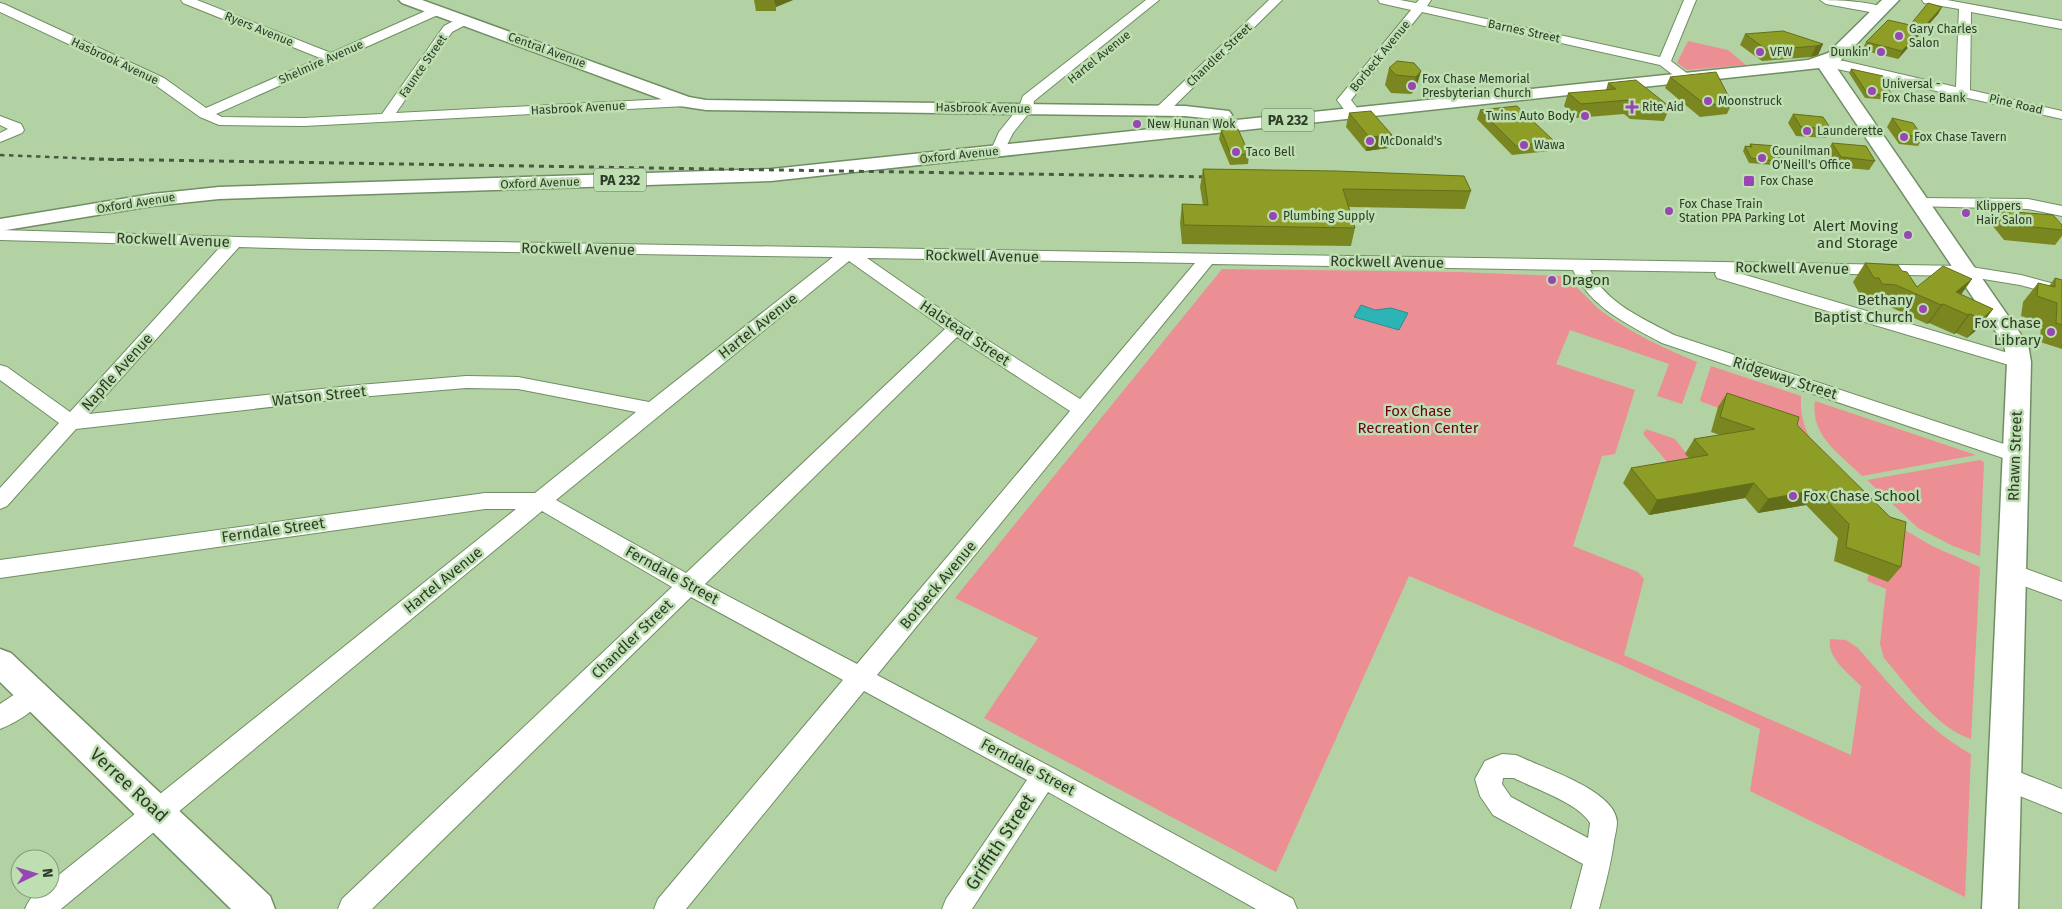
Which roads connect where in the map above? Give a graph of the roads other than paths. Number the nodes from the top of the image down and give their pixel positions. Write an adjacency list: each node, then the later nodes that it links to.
1 (187, 0): 16 (street, Ryers Avenue)
2 (407, 0): 13 (main road, Central Avenue)
3 (1276, 0): 23 (street, Chandler Street)
4 (1384, 0): 9 (street, Barnes Street)
5 (1690, 0): 17 (street)
6 (1826, 0): 10 (street)
7 (1928, 0): 12 (street)
8 (1158, 2): 22 (street, Hartel Avenue)
9 (1422, 4): 17 (street, Barnes Street); 26 (street, Borbeck Avenue)
10 (1886, 5): 18 (main road)
11 (0, 7): 25 (street, Hasbrook Avenue)
12 (1965, 7): 15 (street); 20 (street)
13 (436, 11): 14 (main road, Central Avenue); 16 (street, Shelmire Avenue)
14 (465, 20): 21 (main road, Central Avenue); 28 (street, Faunce Street)
15 (2062, 25)
16 (331, 58): 25 (street, Shelmire Avenue)
17 (1664, 62): 19 (street)
18 (1824, 62): 19 (main road, Oxford Avenue / PA 232); 20 (street, Pine Road); 33 (main road, Rhawn Street)
19 (1686, 78): 26 (main road, Oxford Avenue / PA 232)
20 (1963, 92): 27 (street, Pine Road)
21 (686, 102): 22 (main road, Hasbrook Avenue); 28 (street, Hasbrook Avenue)
22 (1026, 108): 23 (main road, Hasbrook Avenue); 32 (street, Hartel Avenue)
23 (1161, 111): 24 (main road, Hasbrook Avenue)
24 (1185, 112): 26 (main road, Hasbrook Avenue); 30 (main road, Hasbrook Avenue)
25 (205, 114): 28 (street, Hasbrook Avenue)
26 (1345, 114): 30 (main road, Oxford Avenue / PA 232)
27 (2062, 114)
28 (386, 118)
29 (0, 120): 31 (street)
30 (1240, 124): 32 (main road, Oxford Avenue / PA 232)
31 (0, 138)
32 (998, 150): 35 (main road, Oxford Avenue / PA 232)
33 (1919, 203): 34 (street); 42 (main road, Rhawn Street)
34 (2062, 211)
35 (0, 226)
36 (0, 235): 37 (street, Rockwell Avenue)
37 (234, 242): 38 (street, Rockwell Avenue); 49 (street, Napfle Avenue)
38 (849, 254): 39 (street, Rockwell Avenue); 44 (street, Halstead Street); 47 (street, Hartel Avenue)
39 (1207, 259): 40 (street, Rockwell Avenue); 48 (street, Borbeck Avenue)
40 (1579, 265): 41 (street, Rockwell Avenue); 50 (street, Ridgeway Street)
41 (1702, 267): 42 (street, Rockwell Avenue); 45 (street)
42 (1965, 271): 43 (street, Rockwell Avenue); 45 (main road, Rhawn Street)
43 (2062, 291)
44 (956, 328): 48 (street, Halstead Street); 55 (street, Chandler Street)
45 (2018, 362): 50 (main road, Rhawn Street)
46 (0, 371): 49 (street)
47 (653, 409): 49 (street, Watson Street); 51 (street, Hartel Avenue)
48 (1083, 410): 58 (street, Borbeck Avenue)
49 (72, 423): 52 (street, Napfle Avenue)
50 (2015, 455): 54 (main road, Rhawn Street)
51 (541, 501): 53 (street, Ferndale Street); 55 (street, Ferndale Street); 64 (street, Hartel Avenue)
52 (0, 502)
53 (0, 569)
54 (2010, 572): 56 (street); 62 (main road, Rhawn Street)
55 (688, 585): 58 (street, Ferndale Street); 68 (street, Chandler Street)
56 (2062, 591)
57 (0, 662): 59 (main road, Verree Road)
58 (862, 677): 61 (street, Ferndale Street); 69 (street, Borbeck Avenue)
59 (33, 695): 60 (street); 64 (main road, Verree Road)
60 (0, 718)
61 (1044, 776): 70 (street, Griffith Street); 71 (street, Ferndale Street)
62 (2004, 778): 63 (street); 73 (main road, Rhawn Street)
63 (2062, 801)
64 (158, 812): 66 (street, Hartel Avenue); 67 (main road, Verree Road)
65 (1598, 858): 72 (street)
66 (39, 909)
67 (257, 909)
68 (352, 909)
69 (668, 909)
70 (956, 909)
71 (1282, 909)
72 (1585, 909)
73 (2000, 909)

